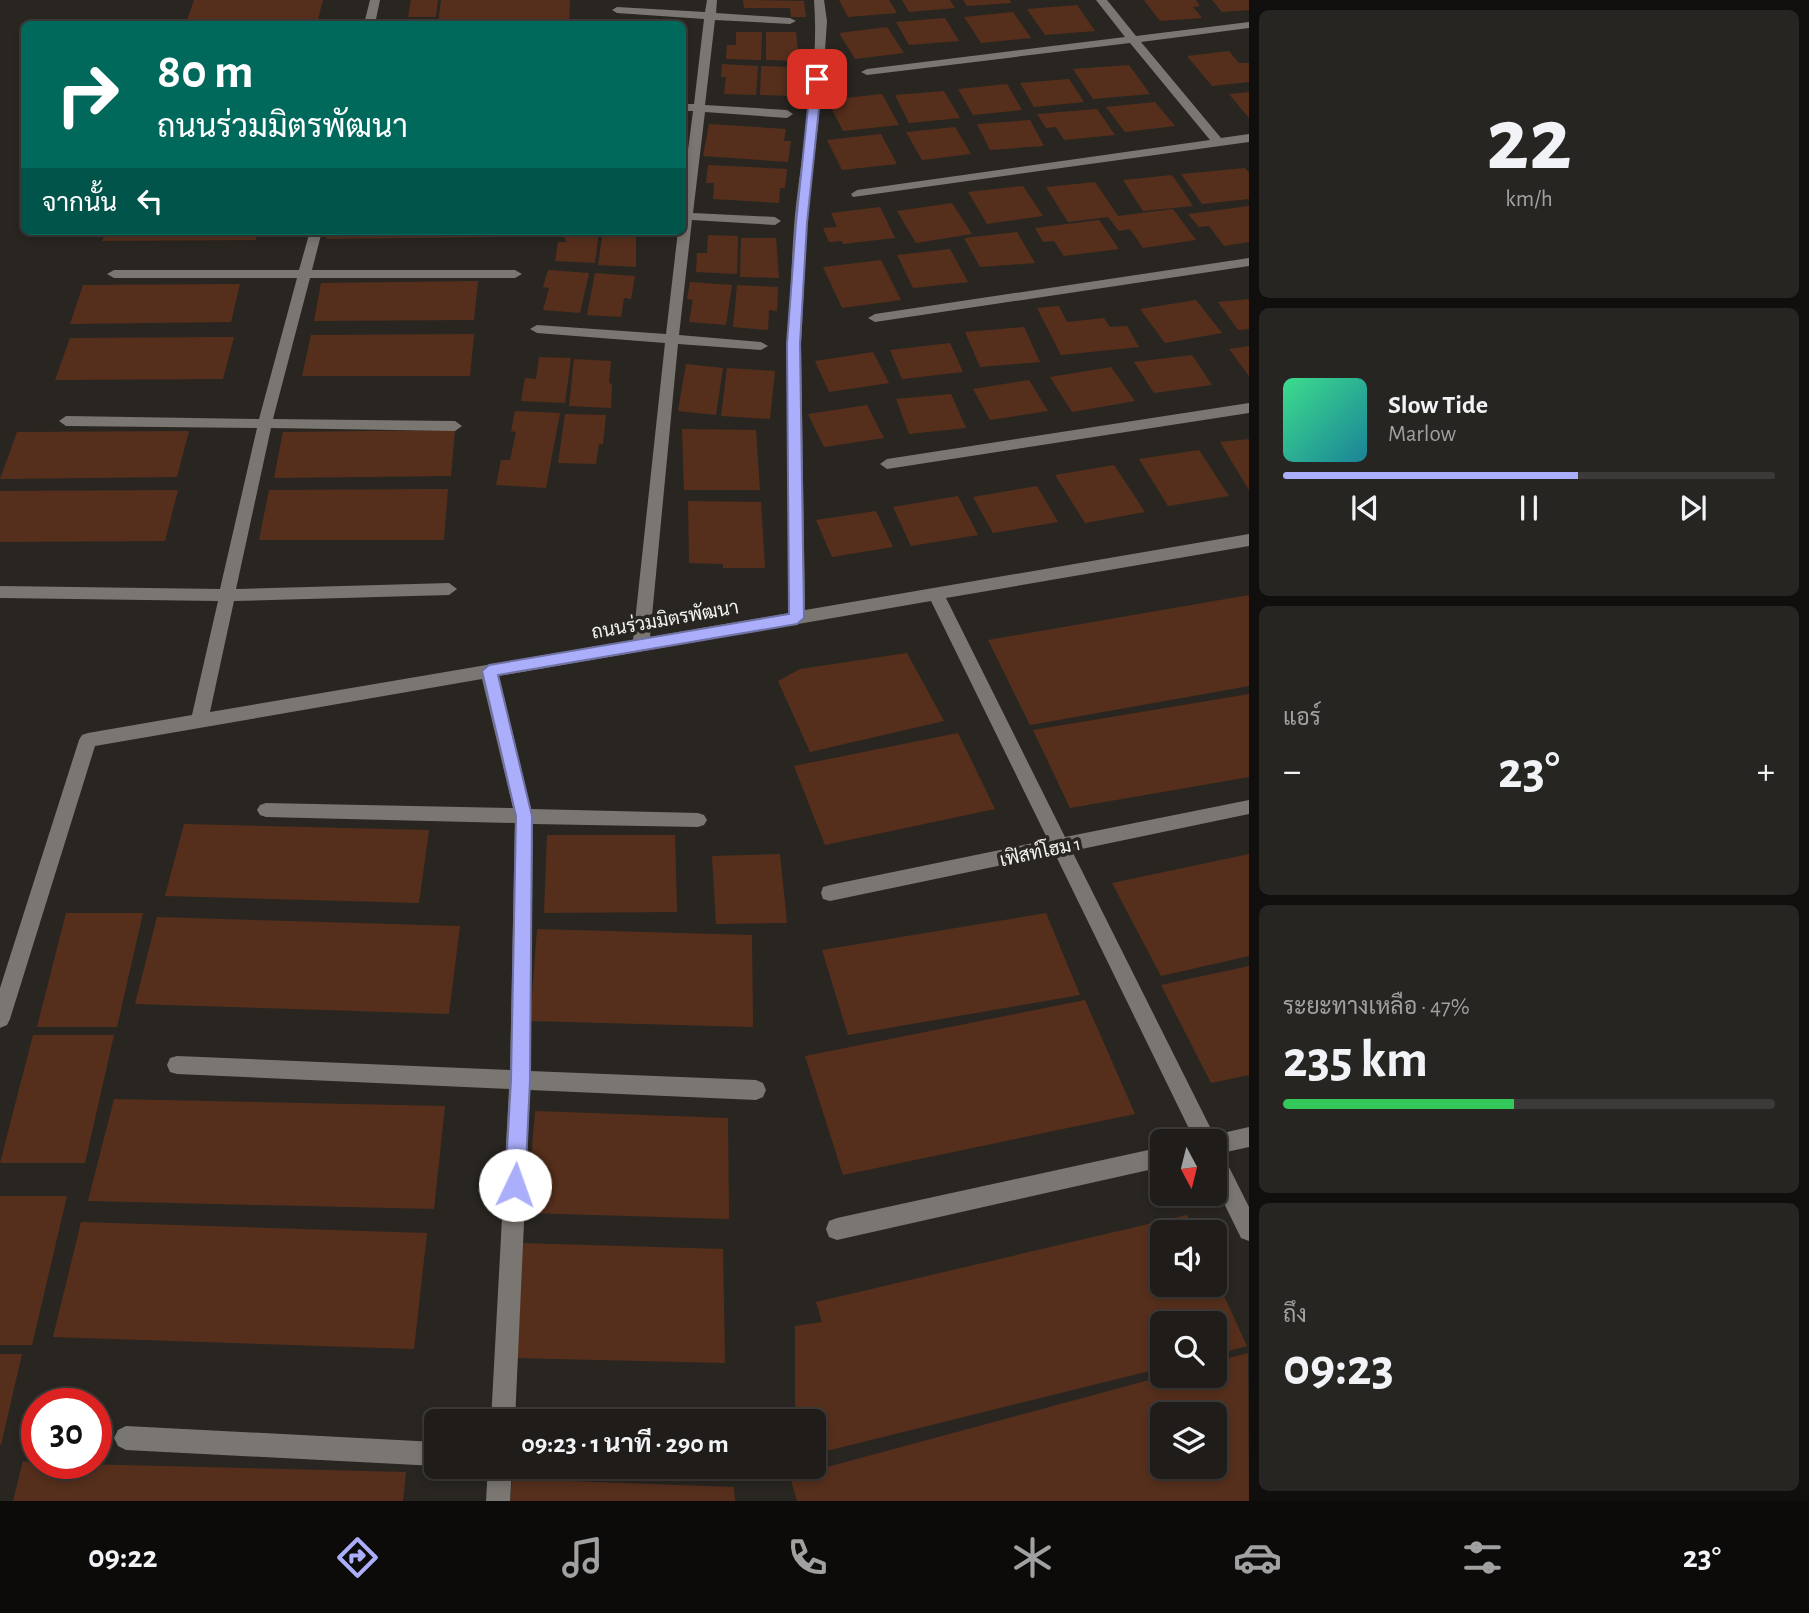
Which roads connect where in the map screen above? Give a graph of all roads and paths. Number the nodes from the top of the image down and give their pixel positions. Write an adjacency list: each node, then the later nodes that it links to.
1 (375, 0): 6 (street)
2 (820, 0): 40 (street)
3 (1101, 0): 9 (street)
4 (711, 7): 5 (street); 7 (street); 12 (street)
5 (617, 10)
6 (370, 21)
7 (790, 21)
8 (1249, 25): 9 (street)
9 (1132, 40): 10 (street); 15 (street)
10 (867, 72)
11 (686, 107): 12 (street)
12 (699, 108): 13 (street); 17 (street)
13 (787, 114)
14 (1249, 138): 15 (street)
15 (1218, 142): 16 (street)
16 (857, 194)
17 (686, 208)
18 (686, 216): 19 (street)
19 (775, 221)
20 (315, 235): 24 (street)
21 (683, 235): 28 (street)
22 (1249, 262): 26 (street)
23 (114, 274): 24 (street)
24 (305, 274): 25 (street); 32 (street)
25 (515, 274)
26 (875, 318)
27 (537, 329): 28 (street)
28 (672, 338): 29 (street); 41 (street)
29 (761, 346)
30 (1249, 408): 34 (street)
31 (66, 421): 32 (street)
32 (265, 423): 33 (street); 39 (street)
33 (455, 426)
34 (887, 464)
35 (1249, 540): 38 (street, ถนนร่วมมิตรพัฒนา)
36 (449, 589): 39 (street)
37 (0, 592): 39 (street)
38 (936, 594): 40 (street, ถนนร่วมมิตรพัฒนา); 48 (street)
39 (227, 595): 43 (street)
40 (797, 618): 41 (street, ถนนร่วมมิตรพัฒนา)
41 (641, 644): 42 (street, ถนนร่วมมิตรพัฒนา)
42 (489, 671): 43 (street, ถนนร่วมมิตรพัฒนา); 46 (street)
43 (199, 721): 50 (street, ถนนร่วมมิตรพัฒนา)
44 (1249, 807): 48 (street, เฟิสท์โฮม 1)
45 (265, 810): 46 (street)
46 (524, 816): 47 (street); 52 (street)
47 (698, 820)
48 (1059, 848): 49 (street, เฟิสท์โฮม 1); 54 (street)
49 (830, 893)
50 (0, 1019)
51 (177, 1065): 52 (street)
52 (520, 1080): 53 (street); 61 (street)
53 (757, 1090)
54 (1200, 1129)
55 (1249, 1137): 56 (street)
56 (1227, 1142)
57 (1150, 1160): 59 (street)
58 (1227, 1185): 60 (street)
59 (837, 1229)
60 (1249, 1230)
61 (504, 1409)
62 (126, 1438): 63 (street)
63 (424, 1453)
64 (499, 1479): 65 (street)
65 (498, 1501)

